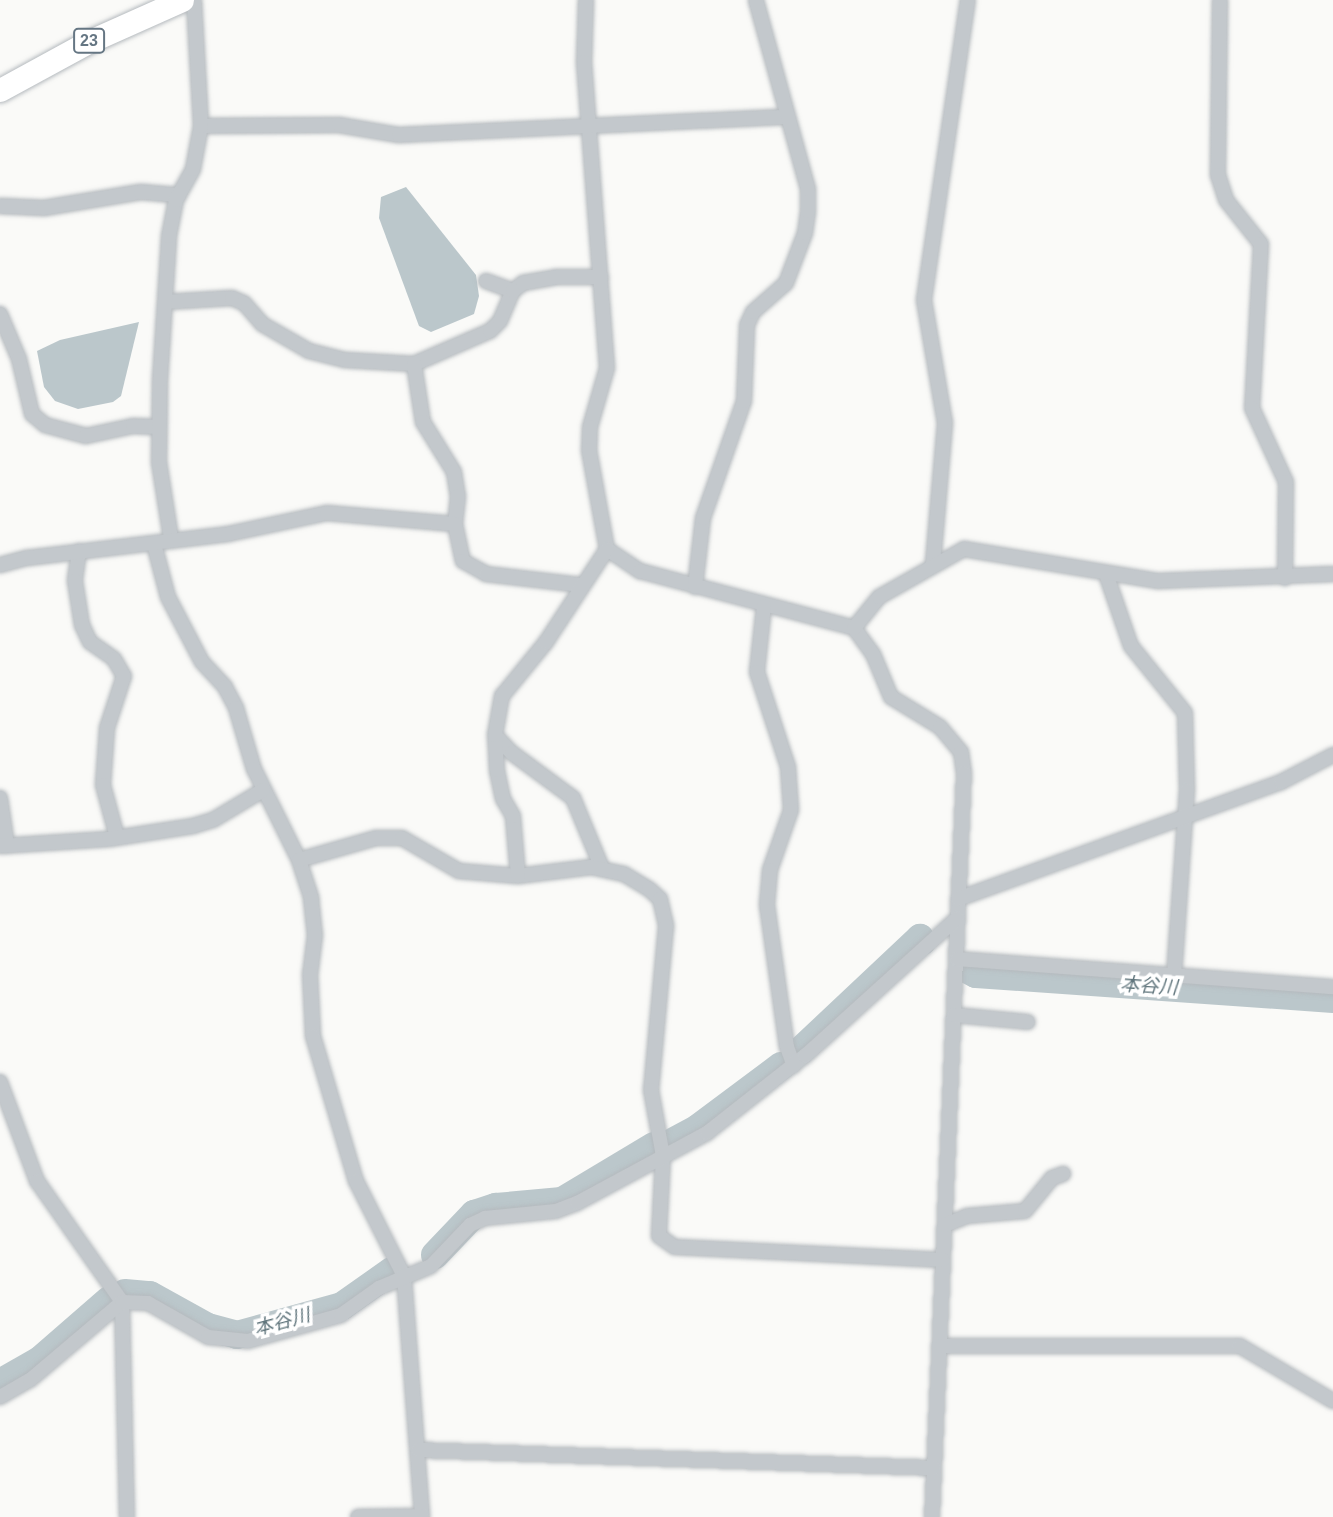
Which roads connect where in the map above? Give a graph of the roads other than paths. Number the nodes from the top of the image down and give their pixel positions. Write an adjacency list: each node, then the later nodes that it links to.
1 (182, 0): 7 (main road, 23)
2 (194, 0): 9 (street)
3 (586, 0): 10 (street)
4 (756, 0): 8 (street)
5 (968, 0): 25 (street)
6 (1220, 0): 29 (street)
7 (0, 90)
8 (787, 117): 10 (street); 31 (street)
9 (201, 125): 10 (street); 11 (street)
10 (589, 128): 13 (street)
11 (179, 195): 12 (street); 16 (street)
12 (0, 205)
13 (601, 277): 15 (street); 23 (street)
14 (486, 281): 15 (street)
15 (513, 291): 18 (street)
16 (165, 302): 18 (street); 19 (street)
17 (0, 314): 19 (street)
18 (414, 364): 20 (street)
19 (159, 427): 21 (street)
20 (455, 524): 21 (street); 30 (street)
21 (171, 538): 22 (street)
22 (154, 544): 24 (street); 36 (street)
23 (607, 549): 30 (street); 31 (street)
24 (79, 551): 26 (street); 39 (street)
25 (933, 563): 27 (street); 33 (street)
26 (0, 565)
27 (1106, 574): 29 (street); 38 (street)
28 (1333, 574): 29 (street)
29 (1285, 578)
30 (581, 585): 34 (street)
31 (695, 587): 32 (street)
32 (764, 606): 33 (street); 51 (street)
33 (854, 628): 44 (street)
34 (495, 735): 42 (street); 43 (street)
35 (1333, 755): 38 (street)
36 (263, 790): 39 (street); 41 (street)
37 (0, 798): 40 (street)
38 (1185, 816): 44 (street); 47 (street)
39 (117, 837): 40 (street)
40 (4, 845)
41 (299, 860): 43 (street); 58 (street)
42 (602, 868): 43 (street); 54 (street)
43 (518, 876)
44 (958, 899): 45 (street)
45 (957, 918): 46 (street); 51 (street)
46 (957, 959): 47 (street); 49 (street)
47 (1174, 975): 48 (street)
48 (1333, 987)
49 (954, 1015): 50 (street); 56 (street)
50 (1028, 1022)
51 (794, 1066): 54 (street)
52 (0, 1082): 53 (street)
53 (4, 1113): 59 (street)
54 (663, 1156): 57 (street); 58 (street)
55 (1063, 1174): 56 (street)
56 (945, 1225): 57 (street)
57 (943, 1260): 60 (street)
58 (404, 1276): 59 (street); 63 (street)
59 (122, 1302): 61 (street); 65 (street)
60 (942, 1346): 62 (street); 64 (street)
61 (0, 1397)
62 (1333, 1401)
63 (418, 1450): 64 (street); 67 (street)
64 (934, 1468): 68 (street)
65 (127, 1517)
66 (358, 1517): 67 (street)
67 (422, 1517)
68 (932, 1517)

